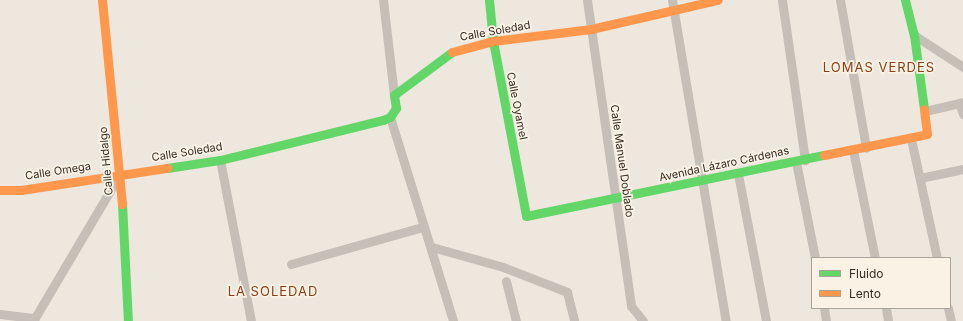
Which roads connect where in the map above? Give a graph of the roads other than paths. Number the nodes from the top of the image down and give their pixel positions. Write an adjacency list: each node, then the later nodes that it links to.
1 (102, 0): 26 (street, Calle Hidalgo)
2 (383, 0): 15 (street)
3 (489, 0): 13 (street, Calle Oyamel)
4 (587, 0): 11 (street, Calle Manuel Doblado)
5 (672, 0): 10 (street)
6 (718, 0): 10 (street, Calle Soledad)
7 (782, 0): 24 (street)
8 (840, 0): 21 (street)
9 (905, 0): 12 (street)
10 (673, 11): 11 (street, Calle Soledad); 29 (street)
11 (591, 29): 13 (street, Calle Soledad); 31 (street, Calle Manuel Doblado)
12 (914, 35): 14 (street); 17 (street)
13 (493, 41): 15 (street, Calle Soledad); 32 (street, Calle Oyamel)
14 (963, 67)
15 (394, 95): 19 (street)
16 (961, 102): 17 (street); 18 (street)
17 (925, 111): 20 (street, Avenida Lázaro Cárdenas)
18 (963, 114)
19 (390, 117): 23 (street, Calle Soledad); 33 (street)
20 (911, 138): 21 (street, Avenida Lázaro Cárdenas); 28 (street)
21 (866, 148): 22 (street, Avenida Lázaro Cárdenas)
22 (853, 150): 24 (street, Avenida Lázaro Cárdenas); 36 (street)
23 (220, 160): 26 (street, Calle Soledad); 46 (street)
24 (801, 161): 27 (street, Avenida Lázaro Cárdenas); 35 (street)
25 (963, 169): 28 (street)
26 (120, 174): 30 (street, Calle Omega); 44 (street); 45 (street, Calle Hidalgo)
27 (738, 174): 29 (street, Avenida Lázaro Cárdenas); 52 (street)
28 (920, 178): 37 (street)
29 (702, 181): 31 (street, Avenida Lázaro Cárdenas); 51 (street)
30 (0, 190)
31 (616, 199): 32 (street, Avenida Lázaro Cárdenas); 50 (street, Calle Manuel Doblado)
32 (526, 216)
33 (423, 227): 34 (street); 38 (street)
34 (432, 247): 47 (street); 49 (street)
35 (814, 257)
36 (875, 257)
37 (937, 257)
38 (291, 264)
39 (506, 281): 48 (street)
40 (824, 309): 53 (street)
41 (886, 309): 54 (street)
42 (948, 309): 55 (street)
43 (0, 314): 44 (street)
44 (34, 320)
45 (128, 321)
46 (251, 321)
47 (453, 321)
48 (516, 321)
49 (574, 321)
50 (643, 321)
51 (726, 321)
52 (766, 321)
53 (826, 321)
54 (888, 321)
55 (951, 321)

